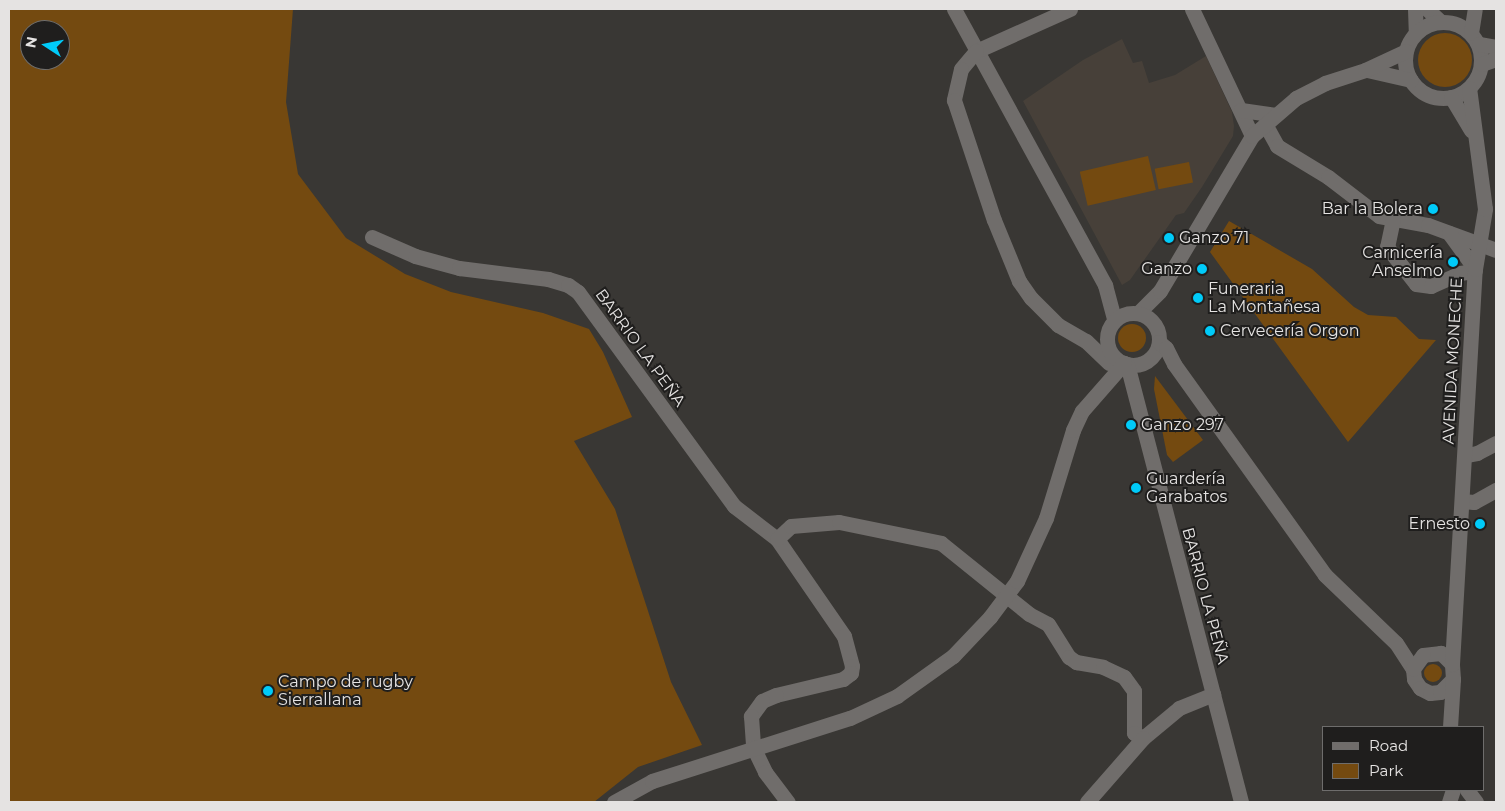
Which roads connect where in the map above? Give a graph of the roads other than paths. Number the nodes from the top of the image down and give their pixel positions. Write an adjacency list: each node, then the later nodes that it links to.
1 (954, 9): 13 (street)
2 (1070, 9): 8 (street)
3 (1192, 9): 20 (street)
4 (1415, 9): 10 (street)
5 (1427, 9): 9 (street)
6 (1466, 9): 9 (street)
7 (1475, 9): 11 (street)
8 (1052, 12): 13 (street)
9 (1445, 22): 10 (street); 11 (street)
10 (1416, 32): 14 (street)
11 (1475, 39): 12 (street); 15 (street)
12 (1496, 47)
13 (976, 51): 32 (street); 37 (street)
14 (1406, 52): 16 (street); 17 (street)
15 (1489, 62): 18 (street)
16 (1365, 70): 17 (street); 21 (street)
17 (1411, 80): 19 (street)
18 (1469, 88): 19 (street); 22 (street, AVENIDA MONECHE)
19 (1451, 97): 22 (street, AVENIDA MONECHE)
20 (1241, 110): 21 (street); 23 (street)
21 (1271, 120): 23 (street); 24 (street)
22 (1473, 133): 25 (street, AVENIDA MONECHE)
23 (1252, 136): 33 (street)
24 (1393, 219): 26 (street); 31 (street)
25 (1490, 224): 26 (street); 28 (street, AVENIDA MONECHE)
26 (1450, 233): 28 (street); 30 (street, AVENIDA MONECHE)
27 (372, 237): 45 (street, BARRIO LA PEÑA)
28 (1479, 249): 29 (street); 30 (street); 31 (street, AVENIDA MONECHE)
29 (1496, 250)
30 (1460, 252): 31 (street, AVENIDA MONECHE)
31 (1475, 270): 42 (street, AVENIDA MONECHE)
32 (1105, 285): 34 (street); 35 (street)
33 (1157, 295): 34 (street); 36 (street)
34 (1133, 313): 35 (street); 36 (street)
35 (1114, 320): 37 (street)
36 (1152, 320): 37 (street)
37 (1132, 358): 38 (street); 39 (street, BARRIO LA PEÑA); 40 (street, BARRIO LA PEÑA); 47 (street)
38 (1099, 392): 39 (street); 55 (street)
39 (1135, 396): 40 (street, BARRIO LA PEÑA)
40 (1143, 419): 52 (street, BARRIO LA PEÑA)
41 (1496, 443): 42 (street, AVENIDA MONECHE)
42 (1466, 454): 44 (street, AVENIDA MONECHE)
43 (1496, 490): 44 (street)
44 (1462, 501): 46 (street, AVENIDA MONECHE)
45 (776, 539): 54 (street); 55 (street, BARRIO LA PEÑA)
46 (1455, 632): 48 (street); 50 (street, AVENIDA MONECHE)
47 (1396, 643): 48 (street); 49 (street)
48 (1428, 653): 49 (street); 50 (street)
49 (1413, 669): 51 (street)
50 (1452, 672): 51 (street); 53 (street, AVENIDA MONECHE)
51 (1430, 692): 53 (street)
52 (1213, 694): 54 (street); 60 (street, BARRIO LA PEÑA)
53 (1450, 724)
54 (1143, 738): 59 (street)
55 (753, 747): 57 (street); 58 (street)
56 (1468, 791): 61 (street)
57 (614, 802)
58 (788, 802)
59 (1086, 802)
60 (1241, 802)
61 (1476, 802)

